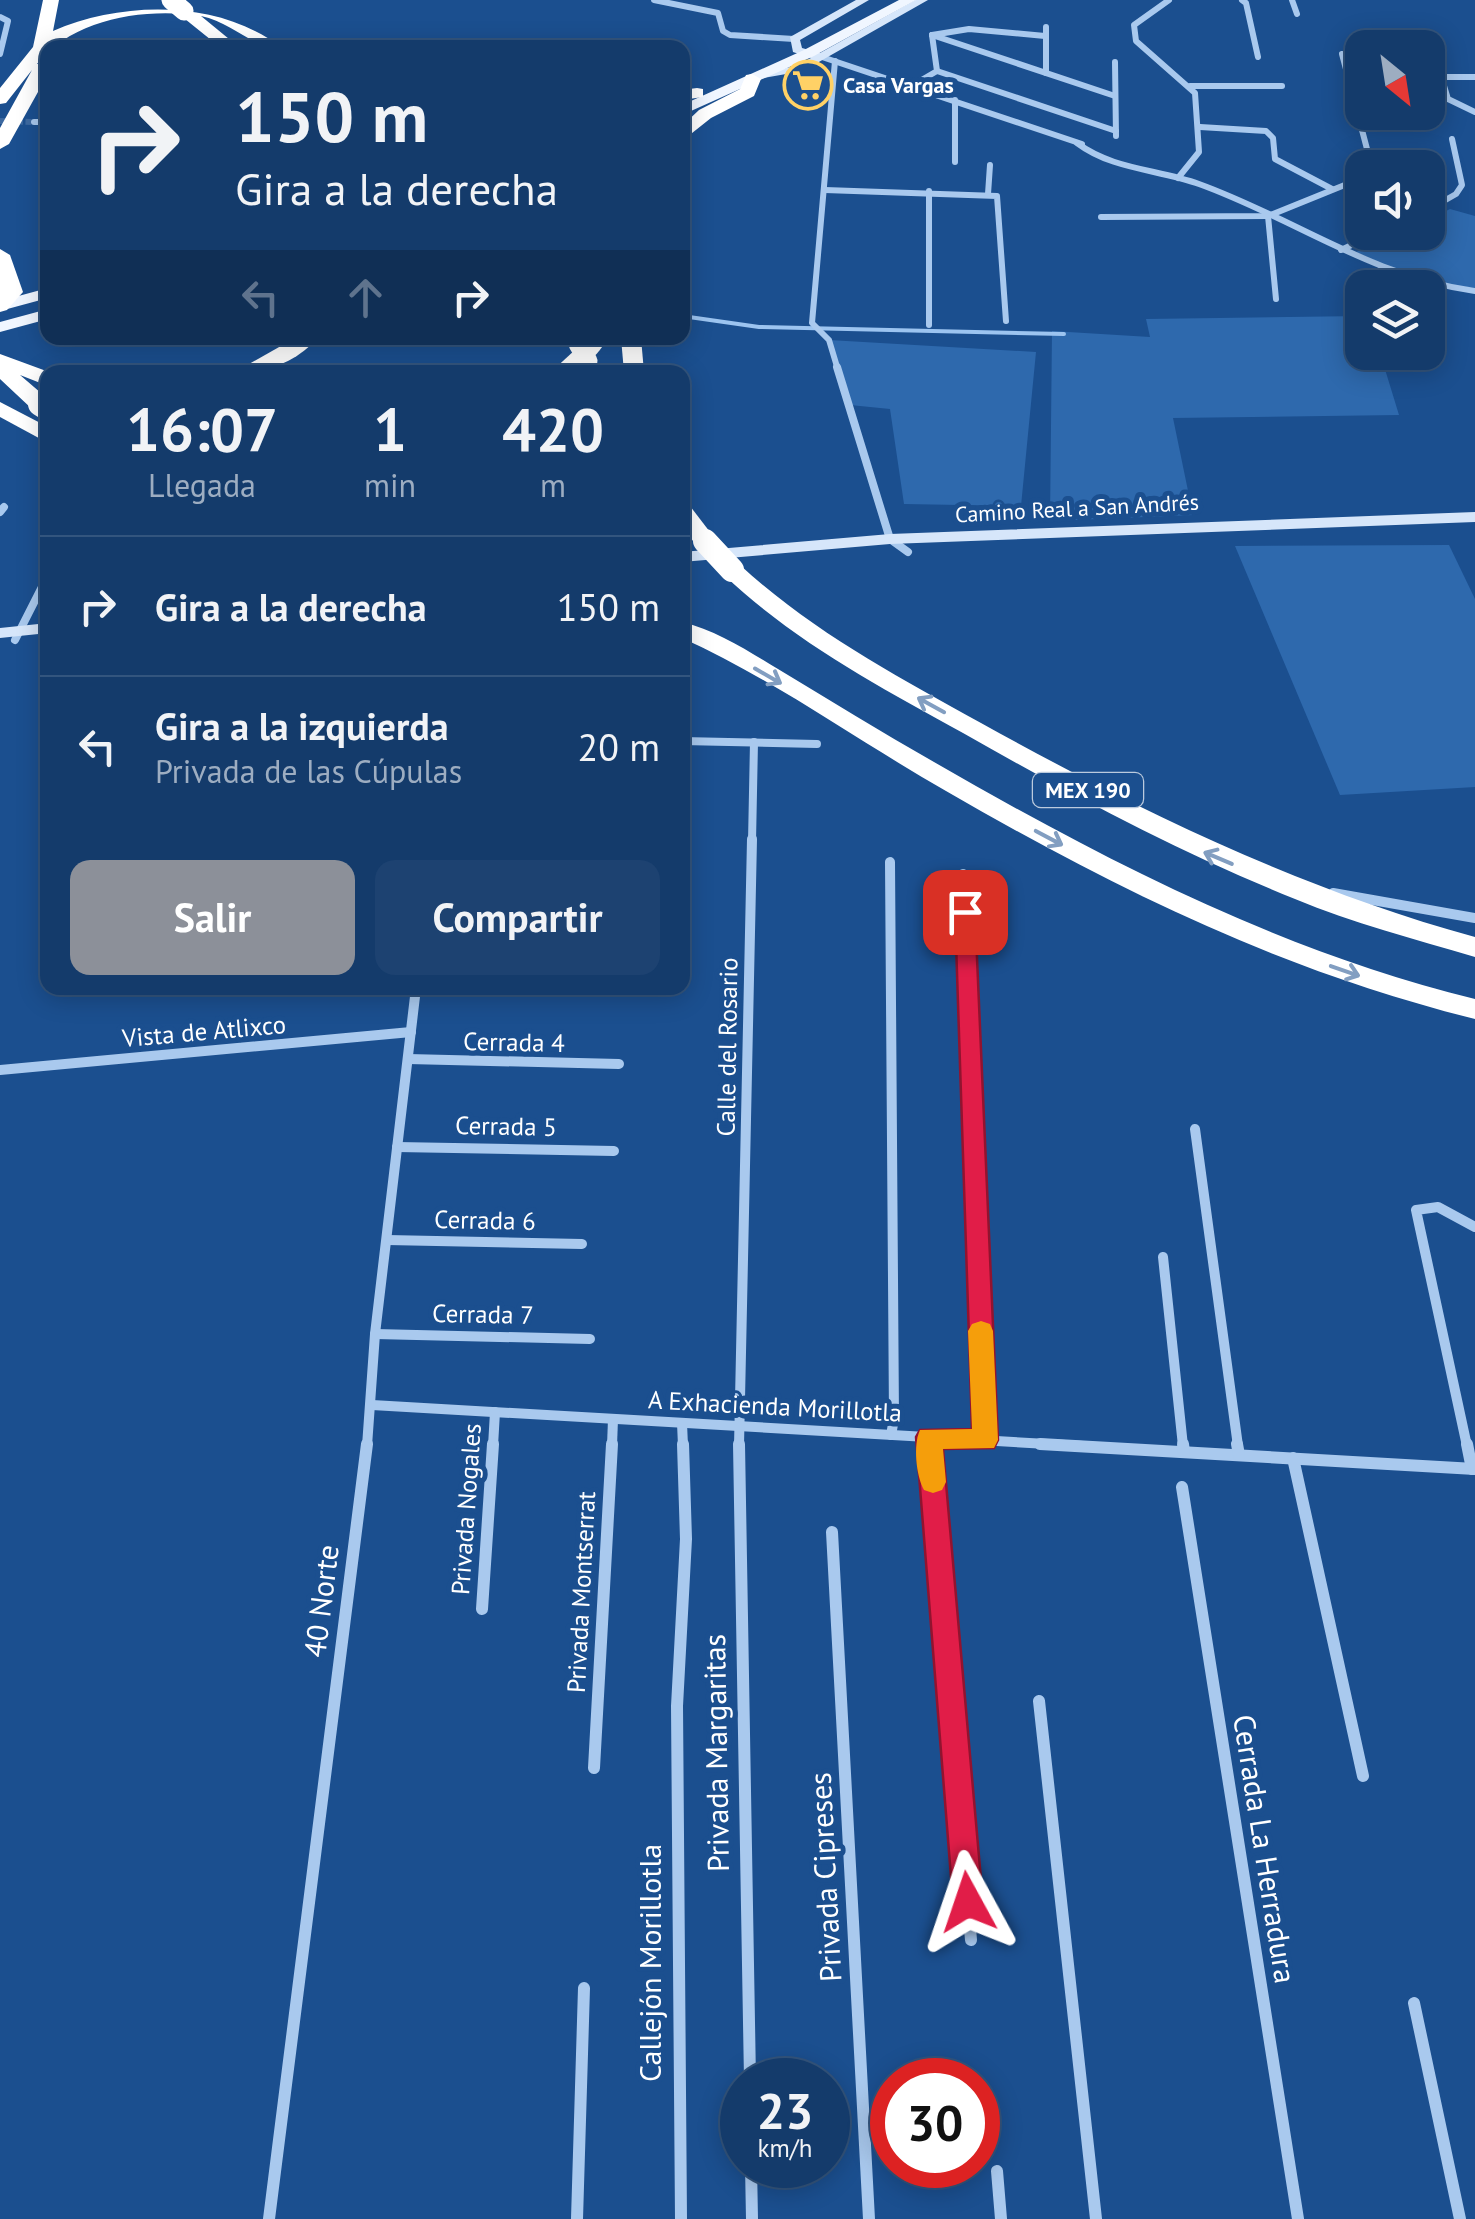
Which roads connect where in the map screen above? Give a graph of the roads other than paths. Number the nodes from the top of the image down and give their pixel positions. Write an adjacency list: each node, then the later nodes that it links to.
1 (51, 0): 14 (highway)
2 (654, 0): 20 (street)
3 (864, 0): 20 (main road)
4 (888, 0): 20 (main road)
5 (909, 0): 20 (main road)
6 (924, 0): 20 (main road)
7 (1169, 0): 33 (street)
8 (1242, 0): 24 (street)
9 (1292, 0): 11 (street)
10 (175, 4): 18 (highway)
11 (1297, 14)
12 (0, 17): 21 (street)
13 (932, 35): 27 (street); 28 (street); 28 (street)
14 (49, 40)
15 (56, 40): 19 (highway)
16 (69, 40): 17 (highway)
17 (221, 40)
18 (224, 40)
19 (260, 40)
20 (811, 52): 31 (main road); 32 (street); 38 (main road); 56 (street)
21 (0, 54)
22 (1342, 54): 50 (street)
23 (40, 57): 29 (highway)
24 (1258, 57)
25 (1115, 62): 37 (street)
26 (40, 67): 36 (highway)
27 (936, 71): 32 (street); 37 (street)
28 (1046, 72): 37 (street)
29 (16, 76): 35 (highway); 40 (highway)
30 (1475, 77): 42 (street)
31 (754, 79): 39 (main road); 47 (highway)
32 (912, 85): 41 (street)
33 (1190, 86): 34 (street); 46 (street)
34 (1282, 86)
35 (0, 88)
36 (28, 92): 43 (highway); 49 (highway)
37 (1115, 96)
38 (690, 97)
39 (690, 98)
40 (0, 99)
41 (955, 100): 51 (street); 53 (street)
42 (1475, 112)
43 (0, 121)
44 (34, 122): 45 (street)
45 (40, 122)
46 (1200, 127): 53 (street); 55 (street)
47 (690, 129)
48 (1452, 139): 59 (street)
49 (0, 144)
50 (1367, 150)
51 (955, 162)
52 (990, 165): 58 (street)
53 (1178, 178): 60 (street)
54 (1345, 184): 55 (street)
55 (1332, 189): 60 (street)
56 (825, 190): 57 (street); 90 (street)
57 (930, 191): 58 (street); 73 (street)
58 (993, 195): 72 (street)
59 (1445, 200)
60 (1268, 216): 61 (street); 63 (street); 69 (street)
61 (1101, 217)
62 (1345, 248): 63 (street)
63 (1341, 250): 65 (street)
64 (0, 255): 70 (highway)
65 (1380, 270)
66 (1445, 287): 67 (street)
67 (1475, 290)
68 (40, 295): 70 (main road)
69 (1276, 298)
70 (0, 306)
71 (40, 316): 74 (main road)
72 (1006, 321)
73 (929, 325)
74 (0, 327)
75 (298, 345): 78 (highway)
76 (586, 351): 79 (highway)
77 (0, 357): 81 (highway)
78 (261, 365)
79 (571, 365)
80 (0, 368): 82 (highway)
81 (40, 376)
82 (40, 403)
83 (0, 406): 84 (highway); 85 (highway)
84 (40, 407)
85 (40, 431)
86 (1475, 516): 89 (main road, Camino Real a San Andrés)
87 (690, 521): 104 (highway, MEX 190, one-way to 87, bridge)
88 (1475, 530): 89 (main road, Camino Real a San Andrés)
89 (1121, 535): 90 (main road, Camino Real a San Andrés); 91 (main road, Camino Real a San Andrés)
90 (890, 539): 91 (street); 92 (main road, Camino Real a San Andrés)
91 (908, 552): 93 (main road, Camino Real a San Andrés)
92 (690, 557)
93 (690, 566)
94 (40, 586): 97 (street)
95 (40, 630): 97 (main road)
96 (690, 634): 108 (highway, MEX 190, one-way to 108)
97 (8, 636): 98 (main road)
98 (40, 638)
99 (690, 741): 100 (street)
100 (754, 742): 101 (street); 126 (street, Calle del Rosario)
101 (817, 744)
102 (890, 862): 127 (street)
103 (964, 874): 129 (street)
104 (1284, 886): 105 (street); 106 (highway, MEX 190)
105 (1475, 918)
106 (1475, 947)
107 (415, 995): 109 (street, 40 Norte)
108 (1475, 1009)
109 (411, 1032): 110 (street, 40 Norte); 112 (street, Vista de Atlixco)
110 (408, 1058): 111 (street, Cerrada 4); 114 (street, 40 Norte)
111 (620, 1064)
112 (0, 1070)
113 (1195, 1129): 131 (street)
114 (397, 1146): 115 (street, Cerrada 5); 117 (street, 40 Norte)
115 (614, 1151)
116 (1475, 1227): 133 (street)
117 (386, 1240): 118 (street, Cerrada 6); 120 (street, 40 Norte)
118 (582, 1244)
119 (1162, 1258): 130 (street)
120 (376, 1334): 121 (street, Cerrada 7); 122 (street, 40 Norte)
121 (590, 1338)
122 (372, 1405): 123 (street, A Exhacienda Morillotla); 146 (street, 40 Norte)
123 (495, 1412): 124 (street, A Exhacienda Morillotla); 136 (street, Privada Nogales)
124 (613, 1419): 125 (street, A Exhacienda Morillotla); 138 (street, Privada Montserrat)
125 (682, 1423): 126 (street, A Exhacienda Morillotla); 148 (street, Callejón Morillotla)
126 (738, 1426): 127 (street, A Exhacienda Morillotla); 143 (street, Privada Margaritas)
127 (890, 1435): 128 (street, A Exhacienda Morillotla)
128 (929, 1437): 129 (street, A Exhacienda Morillotla); 140 (street)
129 (985, 1440): 130 (street, A Exhacienda Morillotla)
130 (1184, 1452): 131 (street, A Exhacienda Morillotla)
131 (1239, 1455): 132 (street, A Exhacienda Morillotla)
132 (1293, 1458): 133 (street, A Exhacienda Morillotla); 139 (street)
133 (1473, 1469)
134 (1182, 1487): 153 (street, Cerrada La Herradura)
135 (832, 1532): 150 (street, Privada Cipreses)
136 (482, 1609)
137 (1040, 1702): 152 (street)
138 (594, 1768)
139 (1363, 1776)
140 (971, 1940)
141 (584, 1988): 147 (street)
142 (1414, 2003): 154 (street)
143 (750, 2058)
144 (751, 2188): 149 (street)
145 (998, 2188): 151 (street)
146 (269, 2219)
147 (577, 2219)
148 (681, 2219)
149 (752, 2219)
150 (869, 2219)
151 (1001, 2219)
152 (1096, 2219)
153 (1298, 2219)
154 (1460, 2219)

